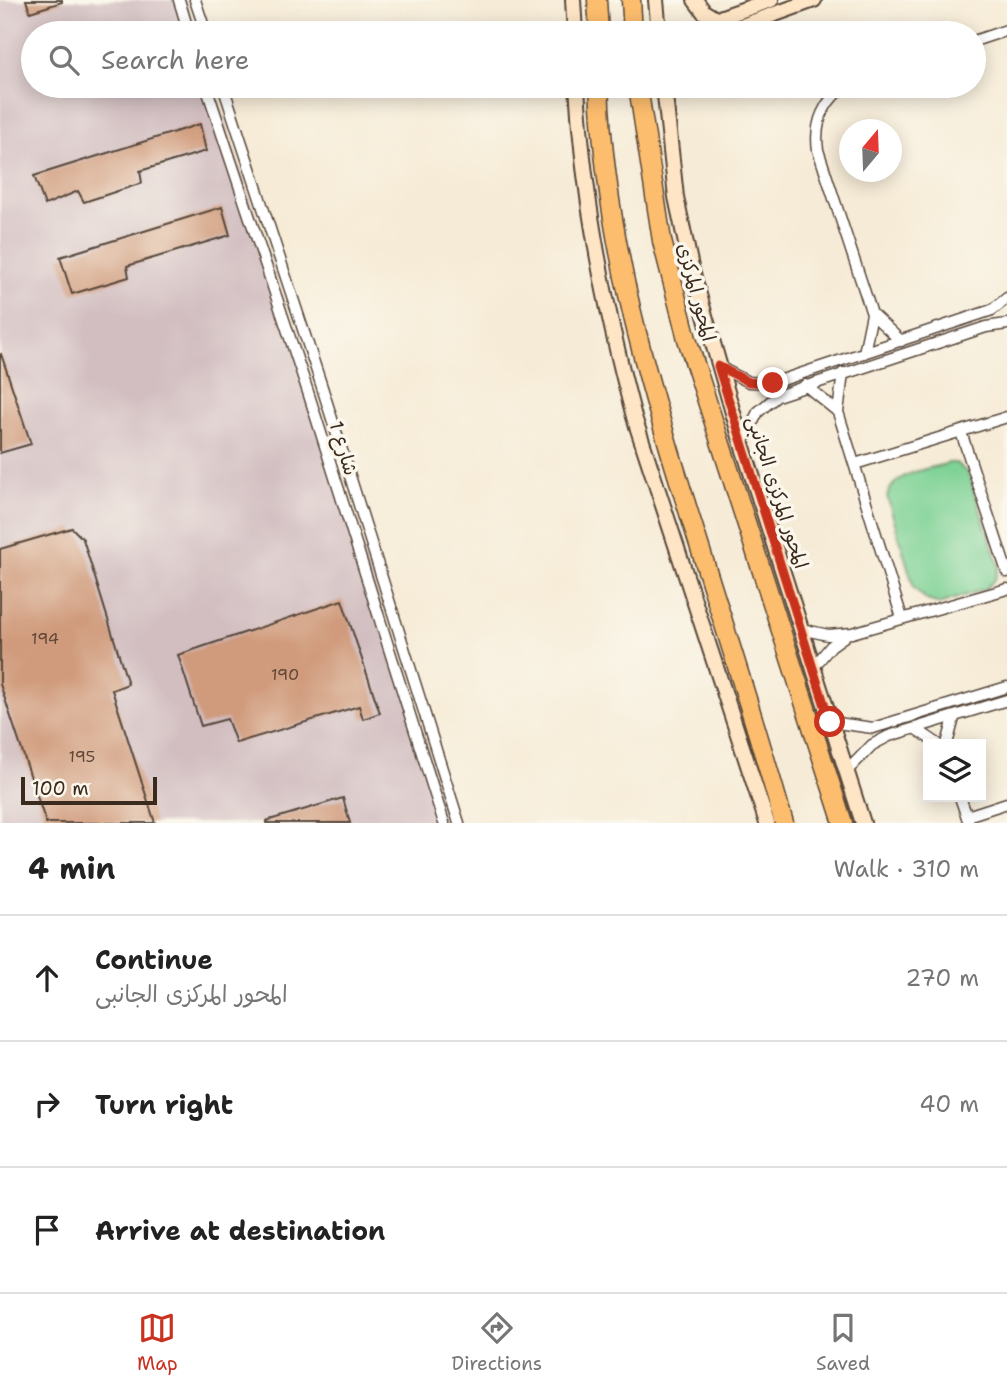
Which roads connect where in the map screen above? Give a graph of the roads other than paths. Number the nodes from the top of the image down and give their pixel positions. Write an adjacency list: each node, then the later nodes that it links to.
1 (179, 0): 10 (street)
2 (195, 0): 11 (street)
3 (573, 0): 12 (main road)
4 (597, 0): 13 (highway)
5 (632, 0): 14 (highway)
6 (656, 0): 15 (main road)
7 (771, 0): 16 (main road)
8 (814, 0): 17 (main road)
9 (696, 1): 16 (main road)
10 (186, 21)
11 (202, 21)
12 (574, 21)
13 (598, 21)
14 (633, 21)
15 (658, 21)
16 (719, 21)
17 (756, 21)
18 (1007, 30): 19 (street)
19 (986, 37)
20 (210, 98): 58 (street, شارع 1)
21 (227, 98): 59 (street, شارع 1)
22 (578, 98): 60 (main road)
23 (600, 98): 61 (highway)
24 (640, 98): 62 (highway, المحور المركزى)
25 (665, 98): 33 (main road, المحور المركزى الجانبى)
26 (831, 98): 29 (street)
27 (1007, 297): 28 (street); 31 (street)
28 (1007, 313)
29 (872, 314): 31 (street); 32 (street)
30 (1007, 324): 34 (street)
31 (901, 341): 32 (street)
32 (864, 353): 33 (street)
33 (718, 366): 39 (main road, المحور المركزى الجانبى)
34 (843, 373): 35 (street); 36 (street)
35 (805, 385): 36 (street); 39 (street)
36 (838, 412): 40 (street)
37 (1007, 417): 38 (street)
38 (961, 432): 40 (street); 41 (street)
39 (742, 444): 44 (main road, المحور المركزى الجانبى)
40 (855, 464): 43 (street)
41 (1007, 572)
42 (1007, 589): 43 (street)
43 (902, 618): 45 (street)
44 (801, 629): 45 (street); 46 (main road, المحور المركزى الجانبى)
45 (852, 633): 46 (street)
46 (813, 668): 50 (main road, المحور المركزى الجانبى)
47 (1007, 687): 50 (street)
48 (1007, 700): 49 (street)
49 (954, 718): 51 (street); 53 (street)
50 (830, 722): 54 (main road, المحور المركزى الجانبى)
51 (916, 729): 52 (street); 54 (street)
52 (931, 739)
53 (948, 739)
54 (846, 772): 63 (main road, المحور المركزى الجانبى)
55 (962, 802): 57 (street)
56 (1007, 803): 57 (street)
57 (968, 820)
58 (443, 823)
59 (459, 823)
60 (767, 823)
61 (784, 823)
62 (842, 823)
63 (863, 823)

